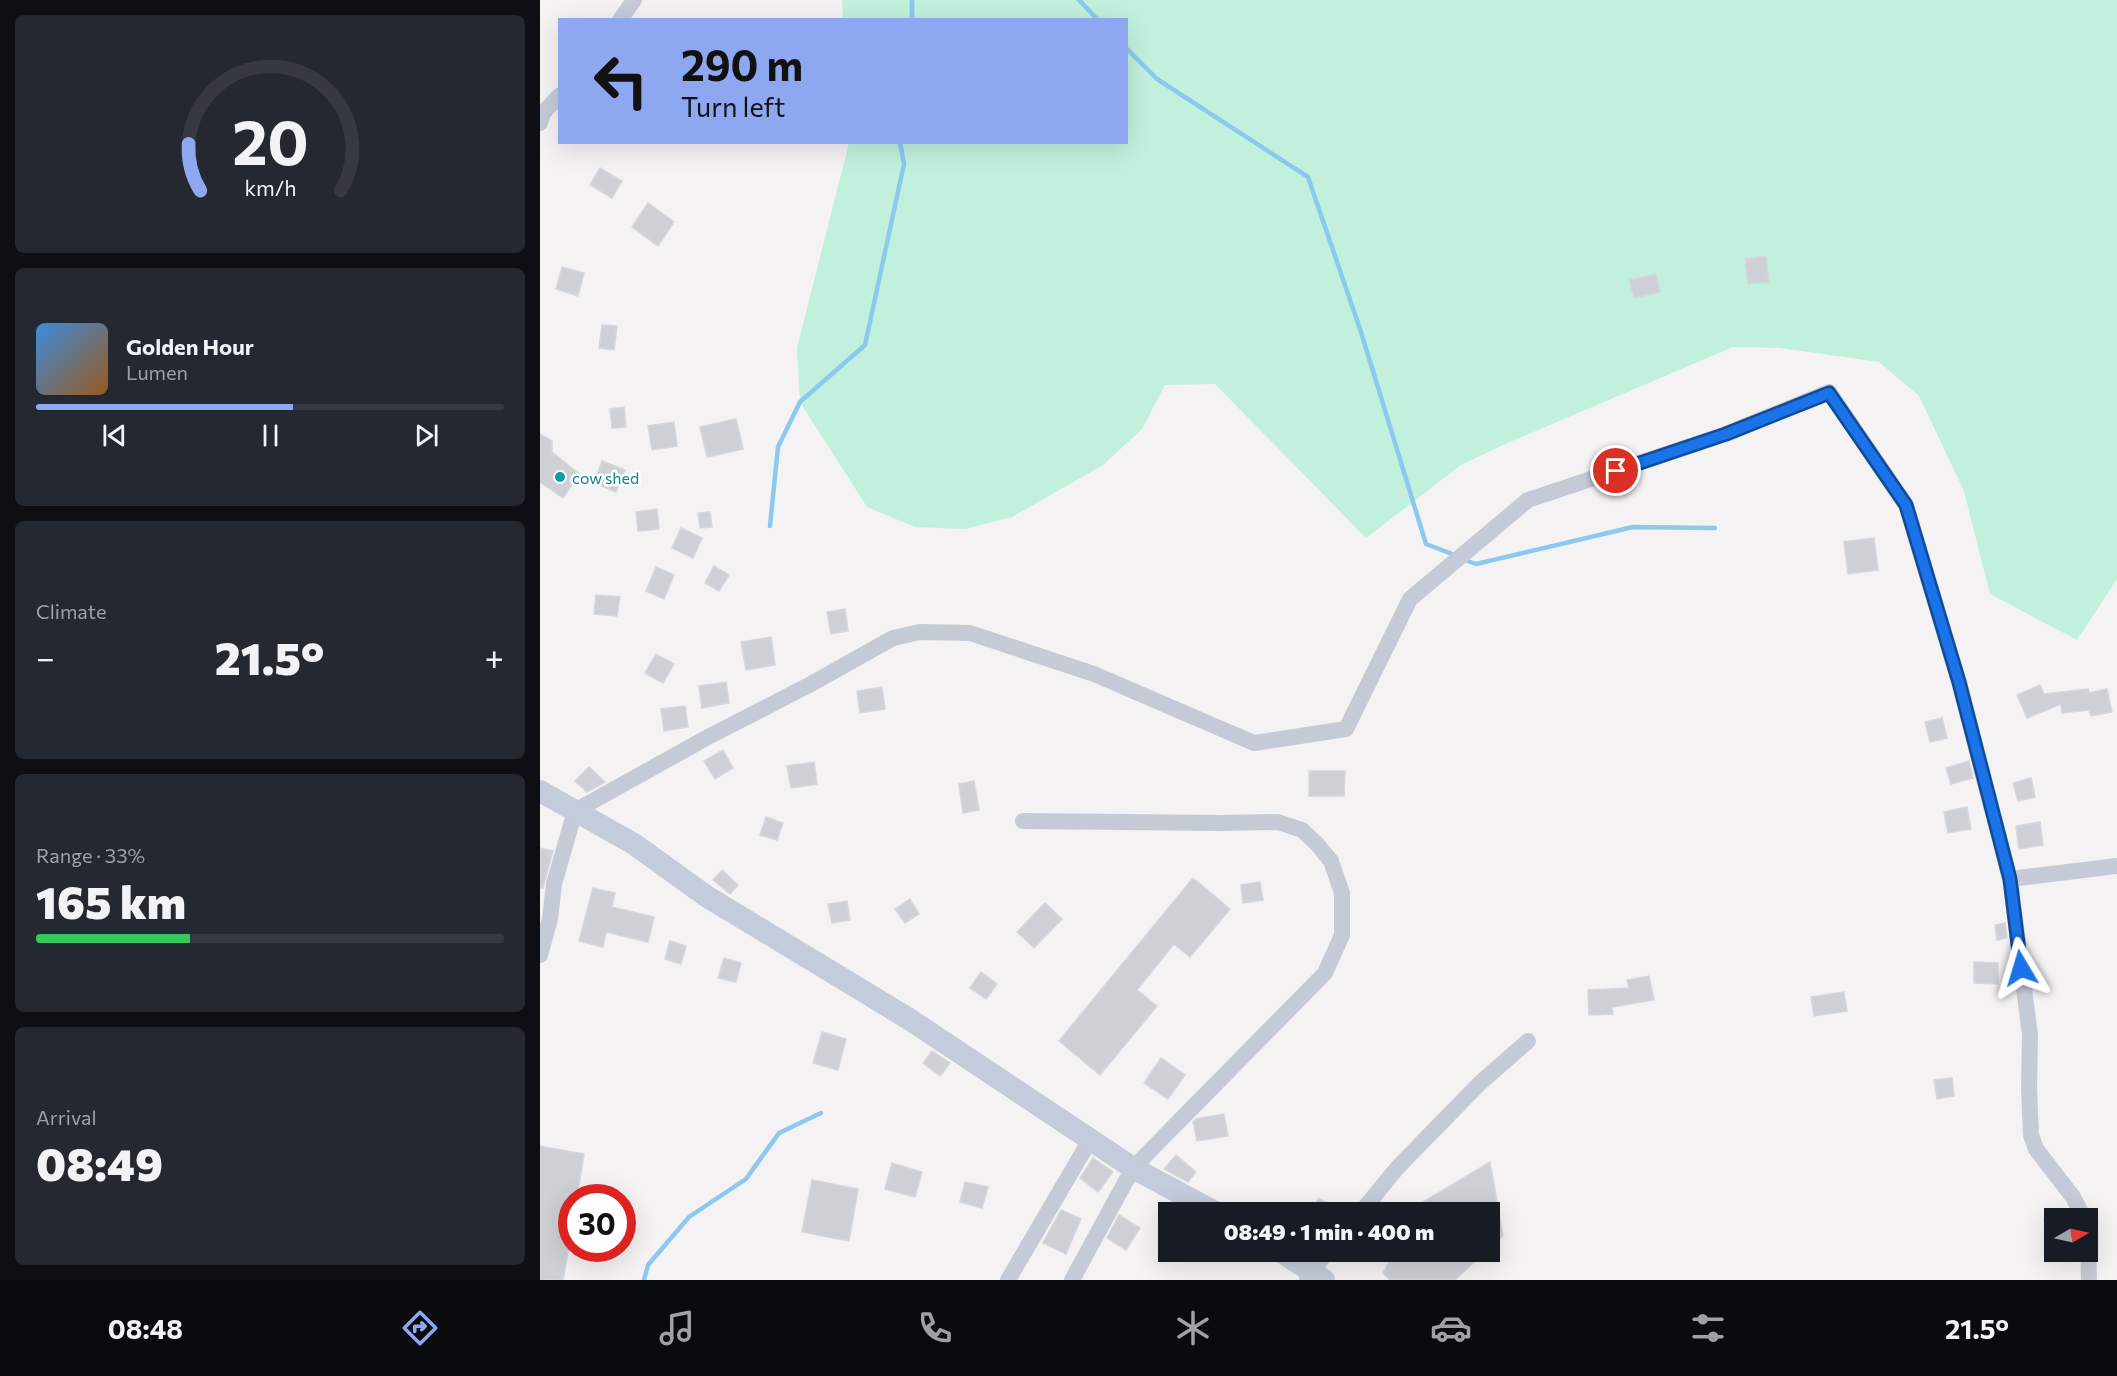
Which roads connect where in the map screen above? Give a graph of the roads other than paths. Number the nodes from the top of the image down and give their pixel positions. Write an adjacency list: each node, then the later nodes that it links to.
1 (634, 0): 2 (street)
2 (621, 18)
3 (558, 97): 4 (street)
4 (540, 123)
5 (540, 791): 6 (main road)
6 (575, 811): 9 (street); 10 (street); 12 (main road)
7 (1023, 821): 13 (street)
8 (2117, 866): 9 (street)
9 (2010, 879): 16 (street)
10 (540, 955)
11 (1528, 1041): 15 (street)
12 (1090, 1140): 13 (main road); 21 (street)
13 (1133, 1168): 14 (main road); 22 (street)
14 (1196, 1202)
15 (1369, 1202)
16 (2079, 1208)
17 (1294, 1262): 20 (main road)
18 (1322, 1262): 20 (street)
19 (2089, 1262): 23 (street)
20 (1314, 1277)
21 (1008, 1280)
22 (1072, 1280)
23 (2089, 1280)

